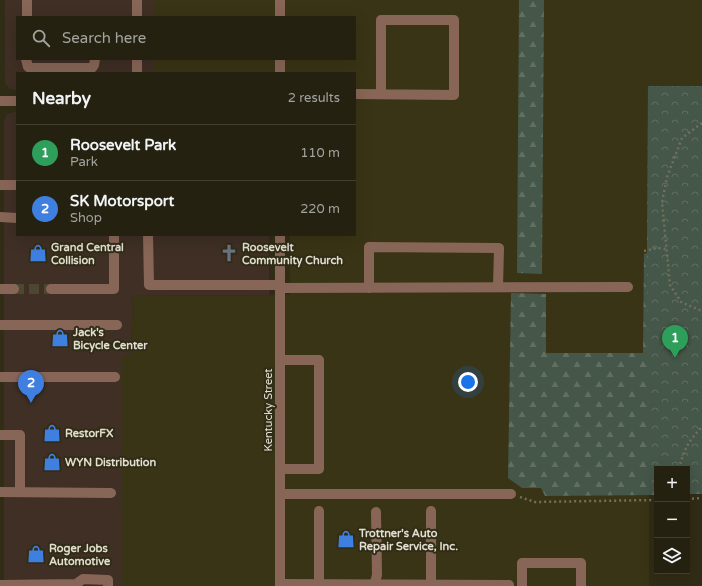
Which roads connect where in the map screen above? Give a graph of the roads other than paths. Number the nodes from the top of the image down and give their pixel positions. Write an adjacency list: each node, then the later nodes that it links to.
1 (27, 0): 4 (street)
2 (137, 0): 5 (street)
3 (280, 0): 6 (street)
4 (27, 16)
5 (137, 16)
6 (280, 16)
7 (26, 60): 8 (street)
8 (94, 60)
9 (137, 60): 11 (street)
10 (280, 60): 12 (street)
11 (137, 72)
12 (280, 72)
13 (356, 94): 14 (street)
14 (381, 94): 14 (street)
15 (0, 101): 16 (street)
16 (16, 101)
17 (0, 185): 18 (street)
18 (16, 185)
19 (0, 218): 20 (street)
20 (16, 218)
21 (114, 236): 30 (street)
22 (148, 236): 24 (street)
23 (280, 236): 24 (street, Kentucky Street)
24 (280, 286): 27 (street); 33 (street, Kentucky Street)
25 (498, 287): 26 (street); 27 (street); 27 (street)
26 (628, 287)
27 (369, 288)
28 (0, 289): 29 (street)
29 (14, 289)
30 (51, 289)
31 (0, 325): 32 (street)
32 (117, 325)
33 (280, 360): 37 (street, Kentucky Street); 37 (street)
34 (0, 377): 35 (street)
35 (115, 377)
36 (0, 435): 39 (street)
37 (280, 469): 41 (street, Kentucky Street)
38 (0, 492): 39 (street)
39 (20, 492): 40 (street)
40 (111, 493)
41 (280, 494): 42 (street); 48 (street, Kentucky Street)
42 (511, 494)
43 (319, 511): 47 (street)
44 (430, 511): 50 (street)
45 (376, 512): 49 (street)
46 (0, 584): 52 (street)
47 (319, 584): 48 (street); 49 (street)
48 (280, 585)
49 (374, 585): 50 (street)
50 (430, 585): 51 (street)
51 (509, 585)
52 (108, 586)
53 (522, 586): 54 (street)
54 (581, 586)

